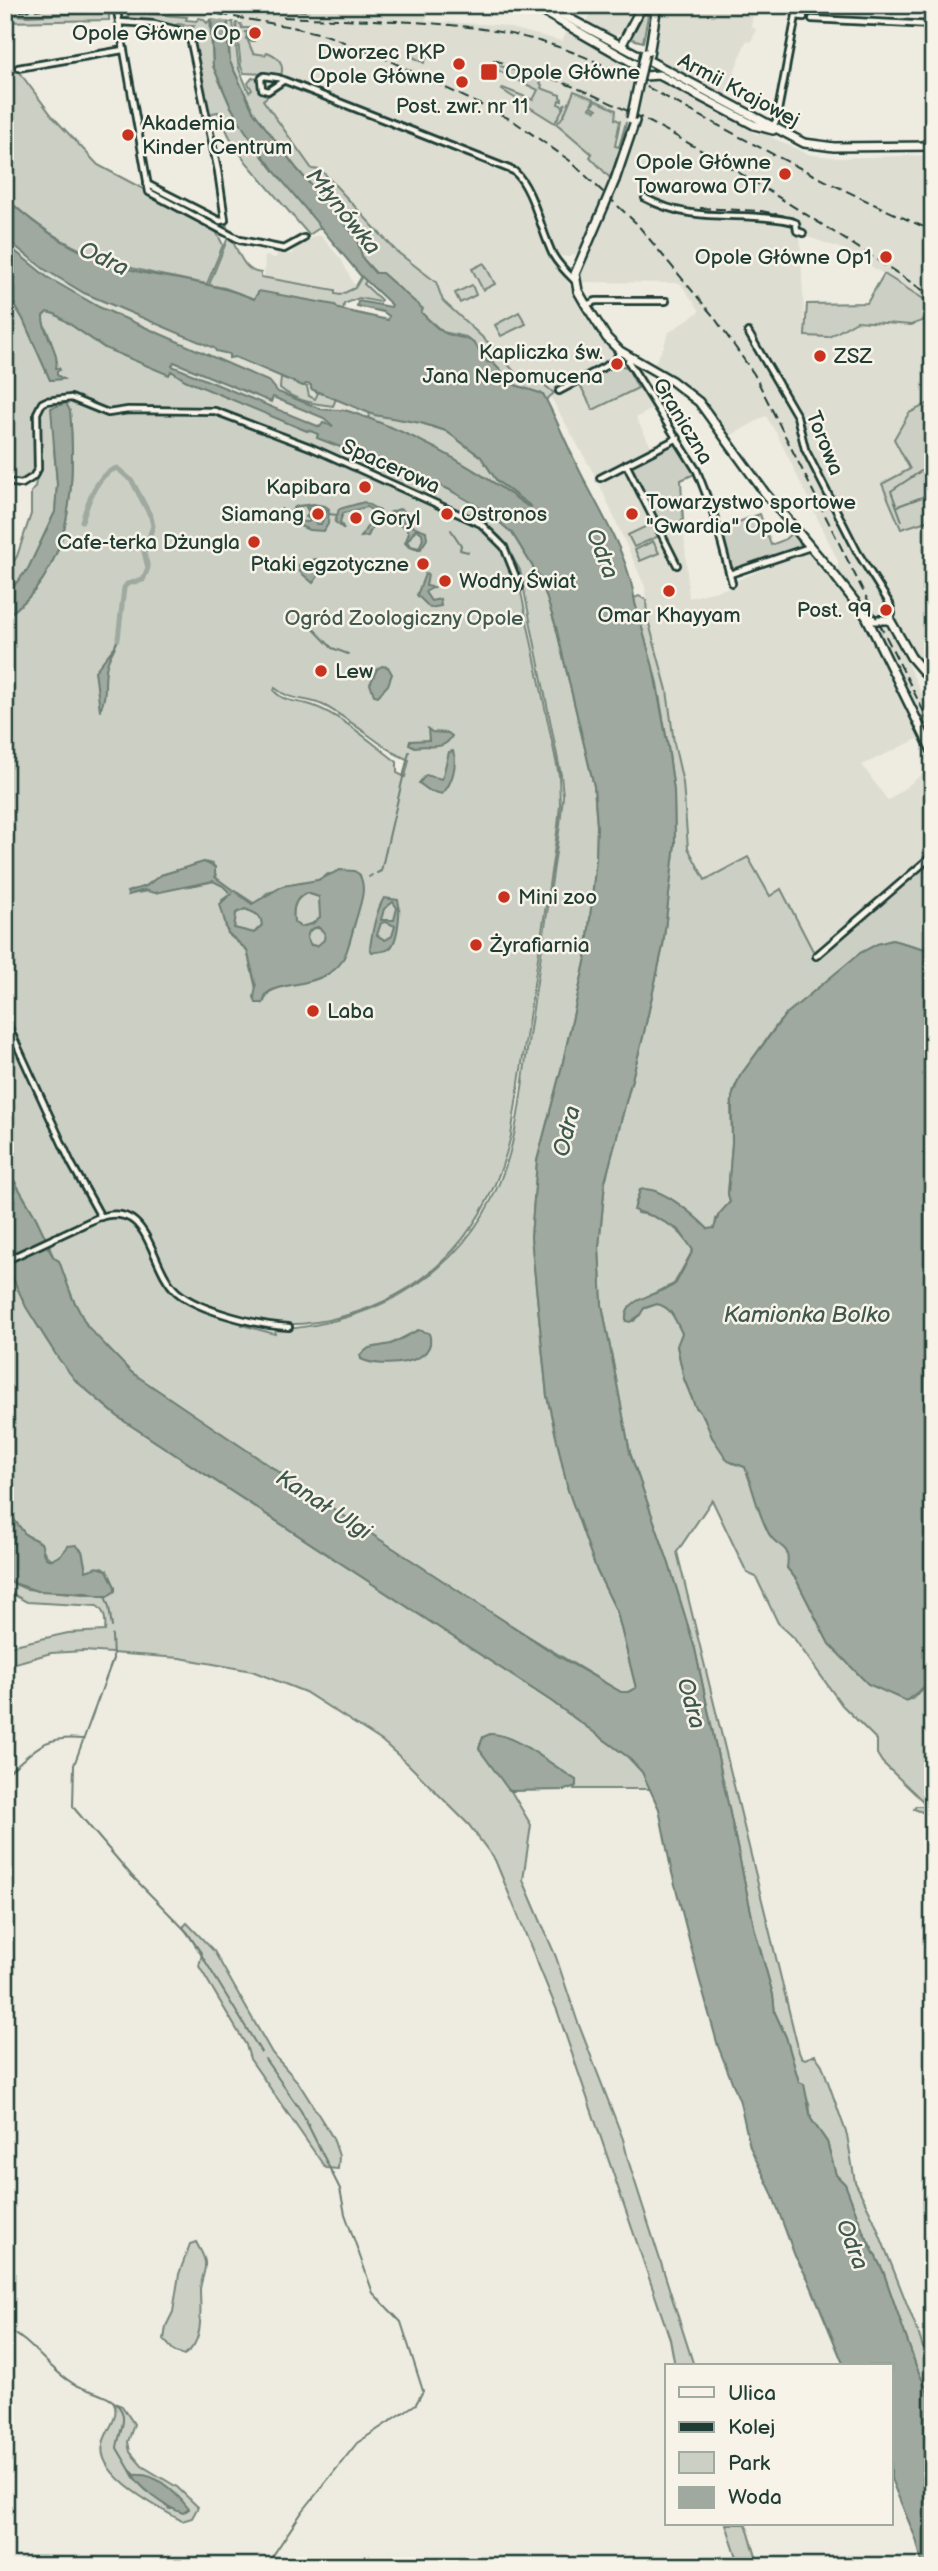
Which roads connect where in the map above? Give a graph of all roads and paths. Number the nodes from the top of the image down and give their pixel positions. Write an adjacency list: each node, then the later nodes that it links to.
1 (116, 5): 11 (street)
2 (459, 5): 3 (street)
3 (493, 5)
4 (532, 5): 17 (main road)
5 (544, 5): 13 (main road, Armii Krajowej)
6 (798, 5): 8 (street)
7 (657, 8): 13 (main road); 15 (main road)
8 (796, 16): 9 (street); 21 (street)
9 (804, 17)
10 (812, 19): 12 (street)
11 (119, 22): 14 (street); 23 (street)
12 (933, 25)
13 (621, 46): 21 (main road, Armii Krajowej)
14 (123, 50): 16 (street); 23 (street)
15 (647, 54): 17 (main road, bridge); 18 (main road, bridge)
16 (18, 68)
17 (642, 68): 20 (main road, bridge)
18 (645, 76): 20 (main road, bridge); 21 (main road)
19 (283, 81): 19 (street); 27 (street)
20 (633, 120): 28 (main road, bridge)
21 (775, 129): 22 (main road, Armii Krajowej)
22 (933, 146)
23 (147, 183): 26 (street)
24 (645, 198): 25 (street)
25 (803, 233)
26 (304, 238)
27 (562, 267): 28 (street); 29 (street)
28 (577, 267): 29 (main road)
29 (575, 281): 31 (main road)
30 (666, 301): 31 (street)
31 (586, 305): 33 (main road)
32 (748, 332): 48 (street, Torowa)
33 (620, 351): 34 (main road); 37 (street)
34 (630, 357): 35 (main road); 36 (street, Graniczna)
35 (644, 364): 36 (street); 42 (main road)
36 (636, 373): 38 (street, Graniczna)
37 (559, 391)
38 (678, 438): 39 (street); 44 (street, Graniczna)
39 (626, 464): 40 (street); 43 (street)
40 (600, 478)
41 (5, 482): 46 (street, Spacerowa)
42 (810, 547): 44 (street); 47 (main road)
43 (677, 565)
44 (730, 574): 45 (street, Graniczna)
45 (732, 583)
46 (520, 587)
47 (866, 617): 48 (main road); 50 (main road)
48 (890, 620): 49 (main road)
49 (933, 683)
50 (933, 754)
51 (933, 855): 52 (street)
52 (816, 956)
53 (5, 1019): 54 (street)
54 (99, 1217): 55 (street); 56 (street)
55 (5, 1261)
56 (289, 1327)

